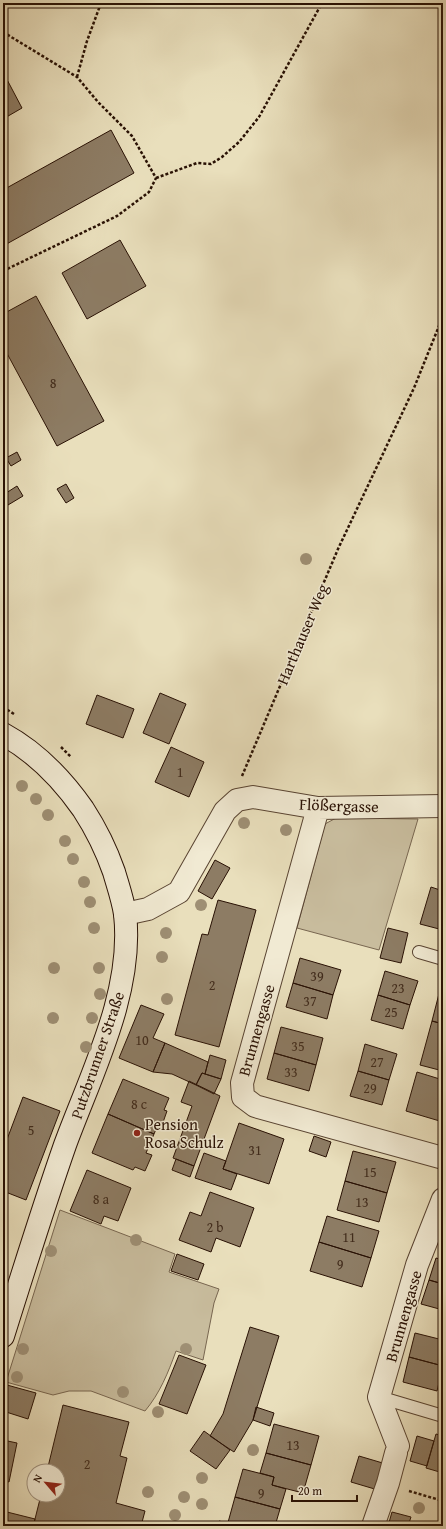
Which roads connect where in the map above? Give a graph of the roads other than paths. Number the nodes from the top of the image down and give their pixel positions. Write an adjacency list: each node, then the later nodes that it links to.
1 (3, 734): 4 (street, Putzbrunner Straße)
2 (443, 806): 3 (street, Flößergasse)
3 (318, 808): 4 (street, Flößergasse); 7 (street, Brunnengasse)
4 (125, 914): 10 (street, Putzbrunner Straße)
5 (419, 952): 6 (lane)
6 (443, 959)
7 (443, 1158)
8 (443, 1199): 9 (street, Brunnengasse)
9 (436, 1237): 11 (street, Brunnengasse)
10 (3, 1336)
11 (379, 1397): 12 (lane); 13 (street)
12 (443, 1416)
13 (373, 1526)

